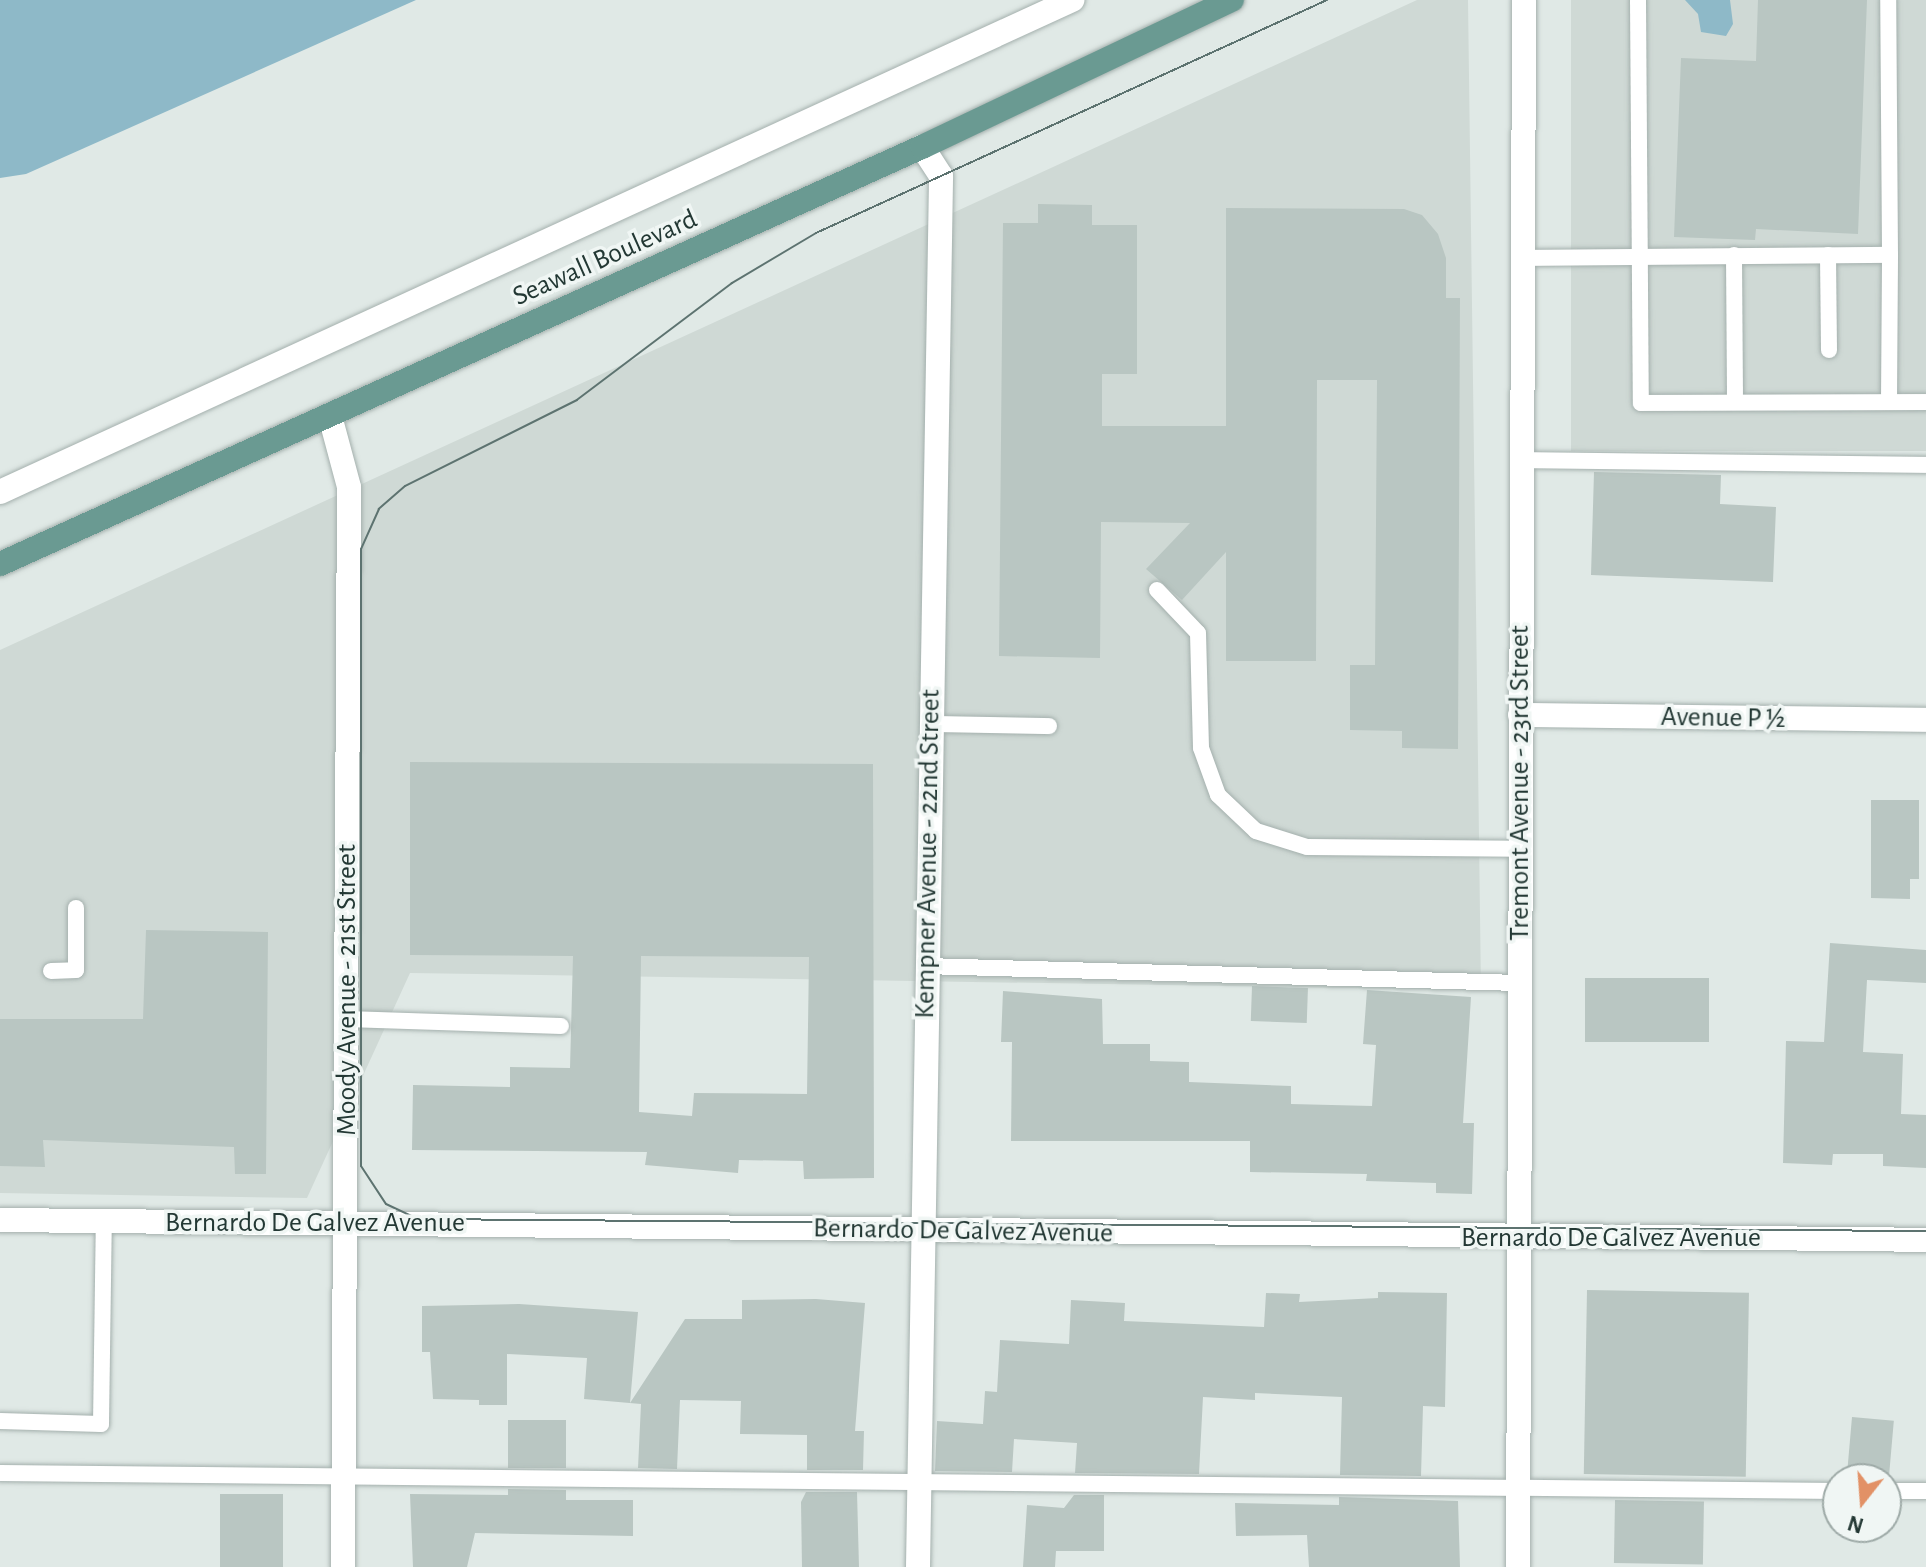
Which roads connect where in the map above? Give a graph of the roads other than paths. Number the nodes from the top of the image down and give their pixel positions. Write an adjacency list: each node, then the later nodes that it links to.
1 (1072, 0): 19 (street)
2 (1232, 0): 6 (main road, Seawall Boulevard)
3 (1524, 0): 11 (street, Tremont Avenue - 23rd Street)
4 (1638, 0): 7 (lane)
5 (1888, 0): 10 (lane)
6 (922, 147): 16 (main road, Seawall Boulevard); 24 (street, Kempner Avenue - 22nd Street)
7 (1641, 255): 8 (lane); 11 (lane); 13 (lane)
8 (1734, 255): 9 (lane); 13 (lane)
9 (1828, 255): 10 (lane); 12 (lane)
10 (1890, 255): 14 (lane)
11 (1524, 258): 17 (street, Tremont Avenue - 23rd Street)
12 (1829, 350)
13 (1735, 402): 14 (lane)
14 (1889, 402): 15 (lane)
15 (1926, 402)
16 (330, 416): 20 (main road, Seawall Boulevard); 31 (street, Moody Avenue - 21st Street)
17 (1522, 460): 18 (lane); 22 (street, Tremont Avenue - 23rd Street)
18 (1926, 465)
19 (0, 492)
20 (0, 564)
21 (1157, 590): 26 (lane)
22 (1520, 715): 23 (street, Avenue P ½); 26 (street, Tremont Avenue - 23rd Street)
23 (1926, 720)
24 (930, 724): 25 (lane); 28 (street, Kempner Avenue - 22nd Street)
25 (1049, 726)
26 (1519, 849): 30 (street, Tremont Avenue - 23rd Street)
27 (76, 908): 29 (lane)
28 (925, 966): 30 (lane); 36 (street, Kempner Avenue - 22nd Street)
29 (51, 971)
30 (1519, 983): 37 (street, Tremont Avenue - 23rd Street)
31 (347, 1019): 32 (lane); 35 (street, Moody Avenue - 21st Street)
32 (561, 1026)
33 (0, 1220): 34 (street, Bernardo De Galvez Avenue)
34 (104, 1221): 35 (street, Bernardo De Galvez Avenue); 39 (lane)
35 (348, 1224): 36 (street, Bernardo De Galvez Avenue); 41 (street, Moody Avenue - 21st Street)
36 (923, 1230): 37 (street, Bernardo De Galvez Avenue); 42 (street, Kempner Avenue - 22nd Street)
37 (1519, 1238): 38 (street, Bernardo De Galvez Avenue); 43 (street, Tremont Avenue - 23rd Street)
38 (1926, 1240)
39 (0, 1421)
40 (0, 1473): 41 (lane)
41 (344, 1474): 42 (lane); 47 (street, Moody Avenue - 21st Street)
42 (919, 1482): 43 (lane); 48 (street, Kempner Avenue - 22nd Street)
43 (1518, 1489): 44 (lane); 49 (street, Tremont Avenue - 23rd Street)
44 (1822, 1491)
45 (1902, 1491): 46 (lane)
46 (1926, 1491)
47 (343, 1567)
48 (918, 1567)
49 (1518, 1567)

